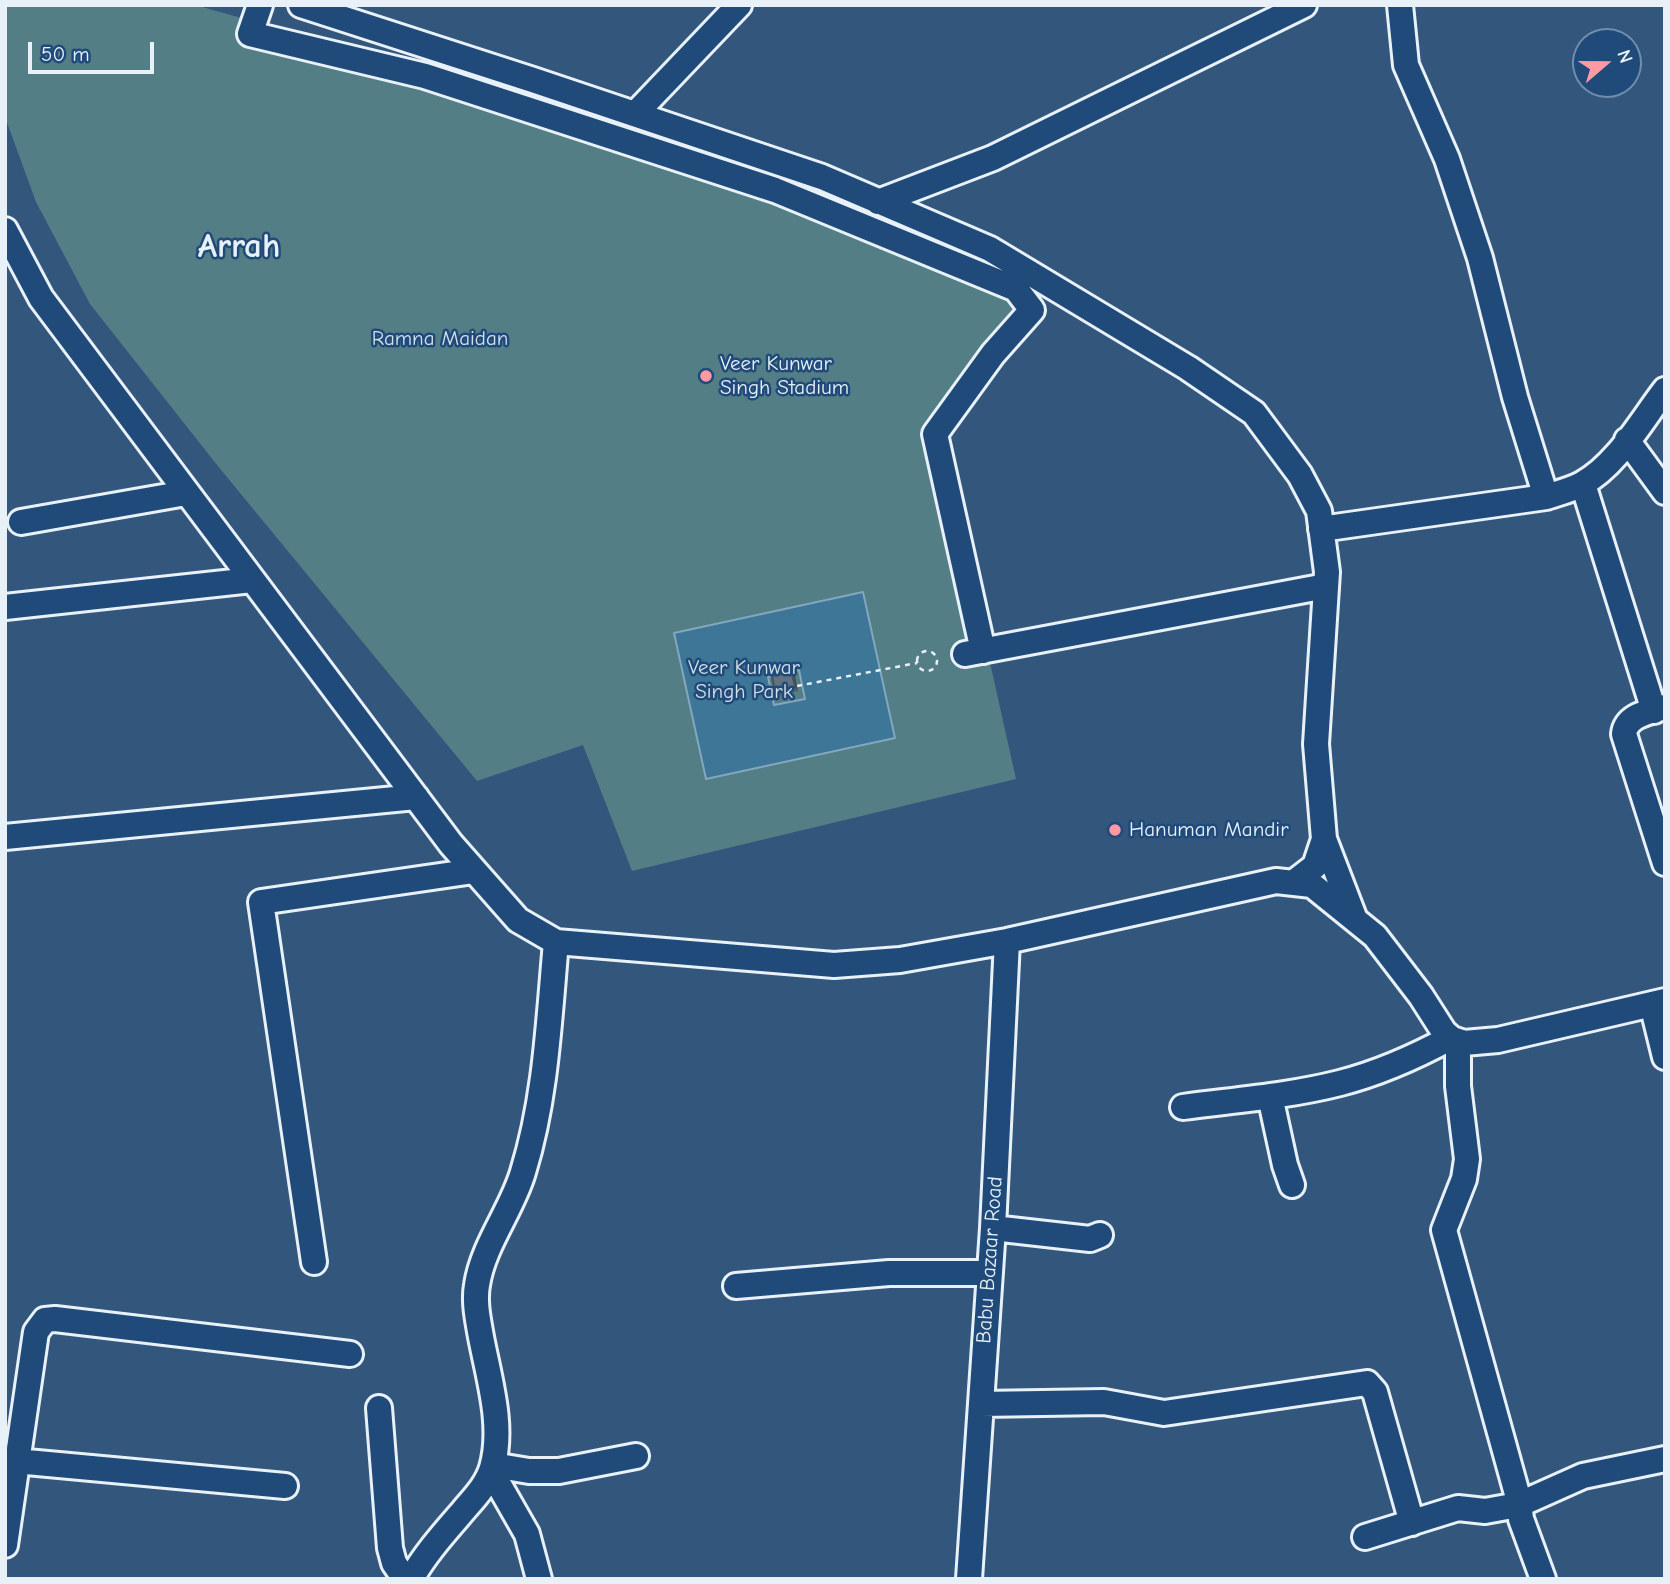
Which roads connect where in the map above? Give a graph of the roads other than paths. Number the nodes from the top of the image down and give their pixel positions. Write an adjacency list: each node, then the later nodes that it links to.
1 (260, 5): 19 (street)
2 (301, 5): 6 (street)
3 (738, 5): 6 (street)
4 (1304, 5): 7 (street)
5 (1401, 5): 15 (street)
6 (635, 114): 7 (street)
7 (878, 202): 17 (street)
8 (5, 230): 9 (street)
9 (15, 268): 14 (street)
10 (1665, 390): 11 (street)
11 (1627, 440): 12 (street); 13 (street)
12 (1583, 484): 15 (street); 21 (street)
13 (1665, 492)
14 (186, 493): 16 (street); 18 (street)
15 (1546, 497): 17 (street)
16 (21, 522)
17 (1321, 530): 19 (street)
18 (252, 580): 20 (street); 22 (street)
19 (1326, 586): 24 (street)
20 (5, 607)
21 (1659, 709): 25 (street)
22 (416, 797): 23 (street); 26 (street)
23 (5, 838)
24 (1324, 839): 27 (street); 28 (street)
25 (1665, 863)
26 (474, 871): 30 (street); 39 (street)
27 (1293, 883): 28 (street); 29 (street)
28 (1354, 919): 32 (street)
29 (1007, 941): 30 (street); 37 (street, Babu Bazaar Road)
30 (556, 942): 48 (street)
31 (1658, 1002): 32 (street); 33 (street)
32 (1454, 1040): 34 (street); 50 (street)
33 (1665, 1057)
34 (1269, 1096): 35 (street); 36 (street)
35 (1183, 1107)
36 (1292, 1185)
37 (993, 1228): 38 (street); 40 (street, Babu Bazaar Road)
38 (1100, 1235)
39 (314, 1262)
40 (990, 1273): 41 (street); 43 (street, Babu Bazaar Road)
41 (736, 1286)
42 (350, 1354): 47 (street)
43 (981, 1404): 51 (street); 57 (street, Babu Bazaar Road)
44 (379, 1408): 54 (street)
45 (636, 1457): 48 (street)
46 (1665, 1459): 50 (street)
47 (12, 1461): 49 (street); 53 (street)
48 (492, 1468): 55 (street); 56 (street)
49 (285, 1486)
50 (1518, 1505): 51 (street); 58 (street)
51 (1412, 1523): 52 (street)
52 (1365, 1537)
53 (5, 1545)
54 (405, 1579)
55 (411, 1579)
56 (539, 1579)
57 (969, 1579)
58 (1543, 1579)

